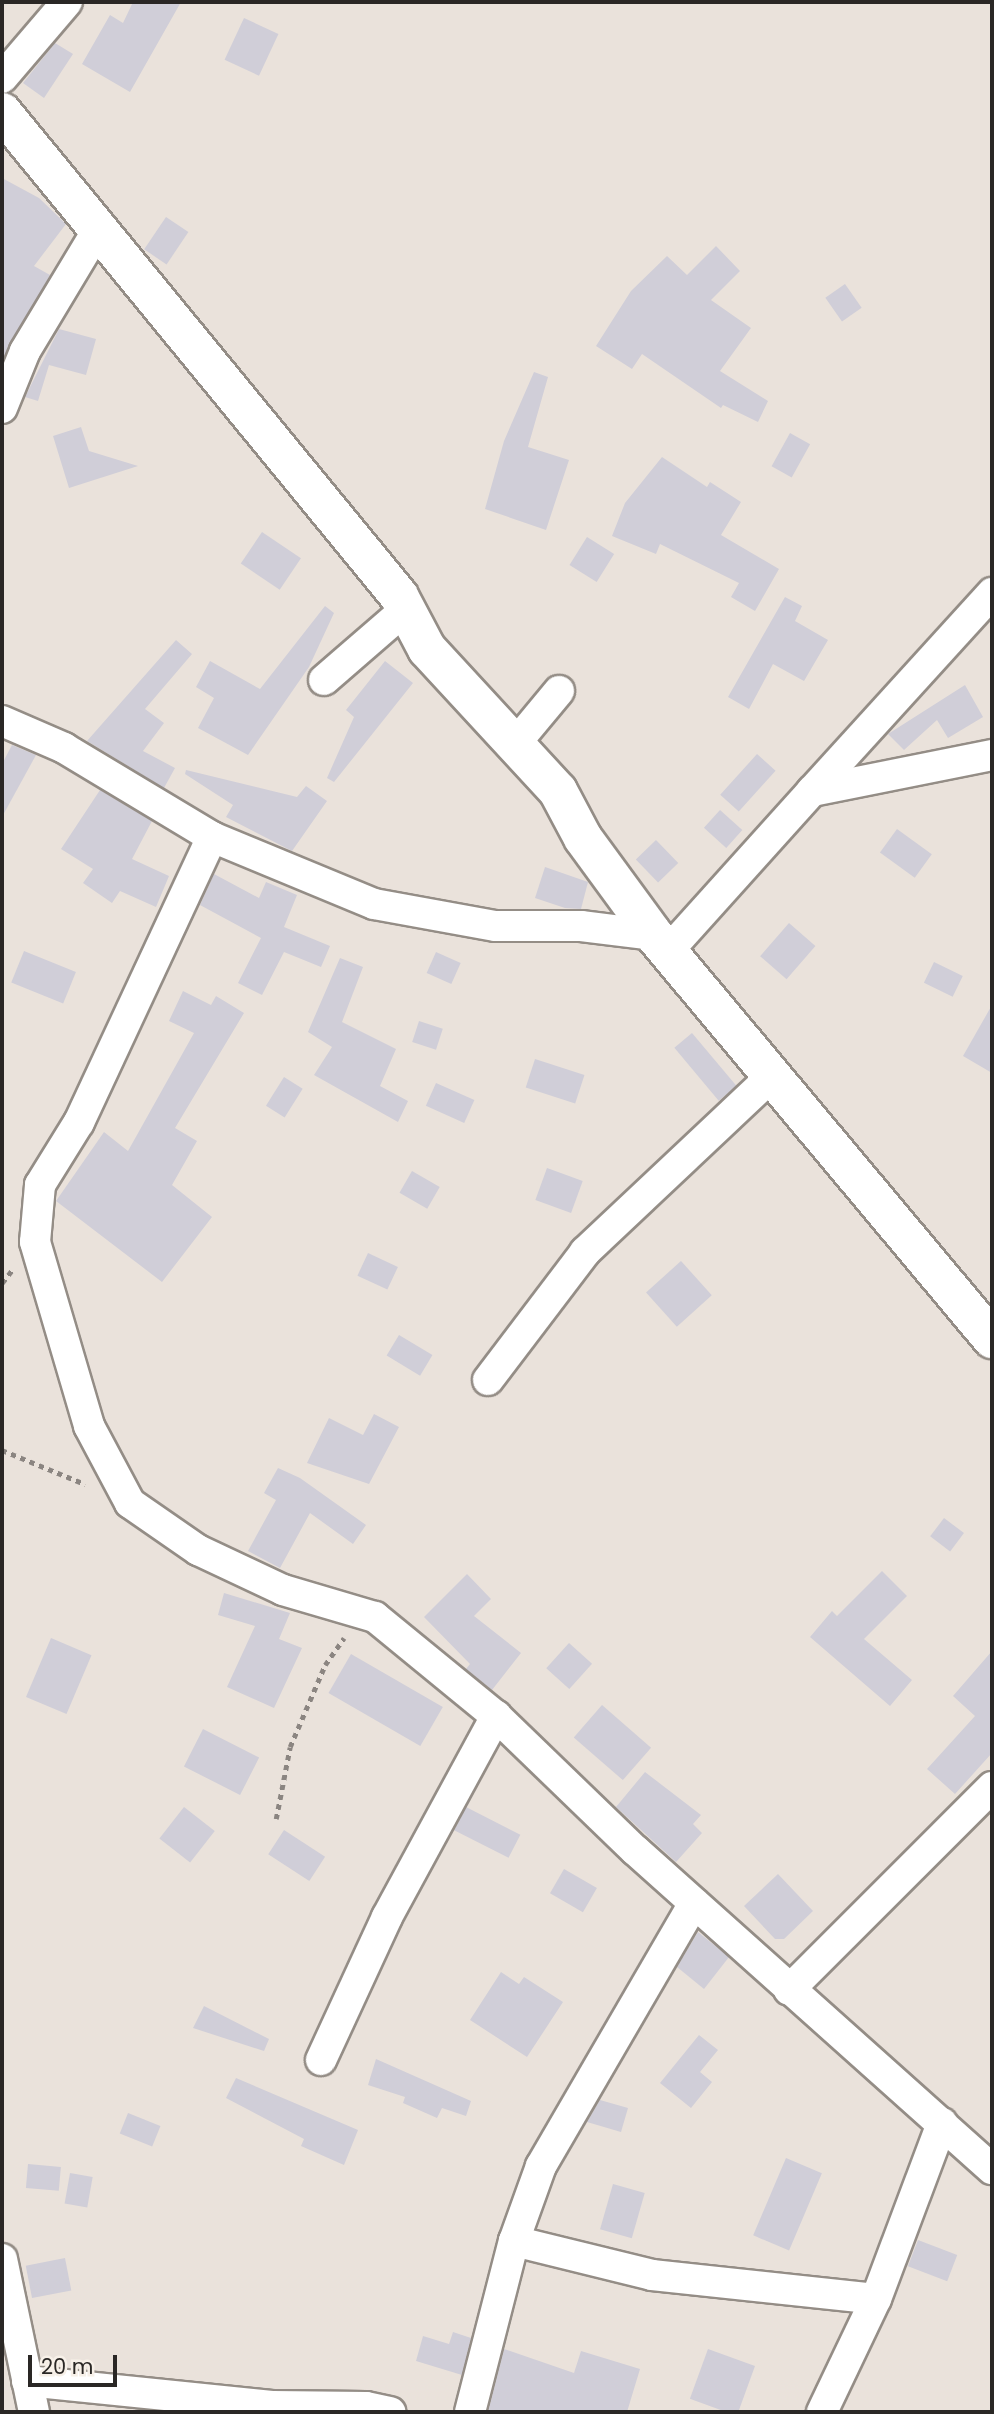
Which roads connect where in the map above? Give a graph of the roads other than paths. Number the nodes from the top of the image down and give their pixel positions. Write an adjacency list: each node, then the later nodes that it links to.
1 (66, 2): 2 (street)
2 (2, 78)
3 (2, 112): 4 (street)
4 (100, 226): 5 (street); 7 (street)
5 (2, 408)
6 (992, 593): 13 (street)
7 (406, 609): 8 (street); 11 (street)
8 (324, 680)
9 (559, 691): 11 (street)
10 (2, 721): 14 (street)
11 (515, 744): 15 (street)
12 (992, 755): 13 (street)
13 (812, 791): 15 (street)
14 (212, 837): 15 (street); 19 (street)
15 (661, 943): 16 (street)
16 (771, 1077): 17 (street); 18 (street)
17 (992, 1339)
18 (488, 1380)
19 (496, 1716): 21 (street); 23 (street)
20 (992, 1787): 22 (street)
21 (694, 1903): 22 (street); 26 (street)
22 (789, 1990): 24 (street)
23 (321, 2060)
24 (942, 2123): 25 (street); 28 (street)
25 (992, 2169)
26 (514, 2241): 28 (street); 32 (street)
27 (2, 2259): 29 (street)
28 (876, 2299): 33 (street)
29 (27, 2381): 30 (street); 31 (street)
30 (34, 2412)
31 (390, 2412)
32 (470, 2412)
33 (822, 2412)

